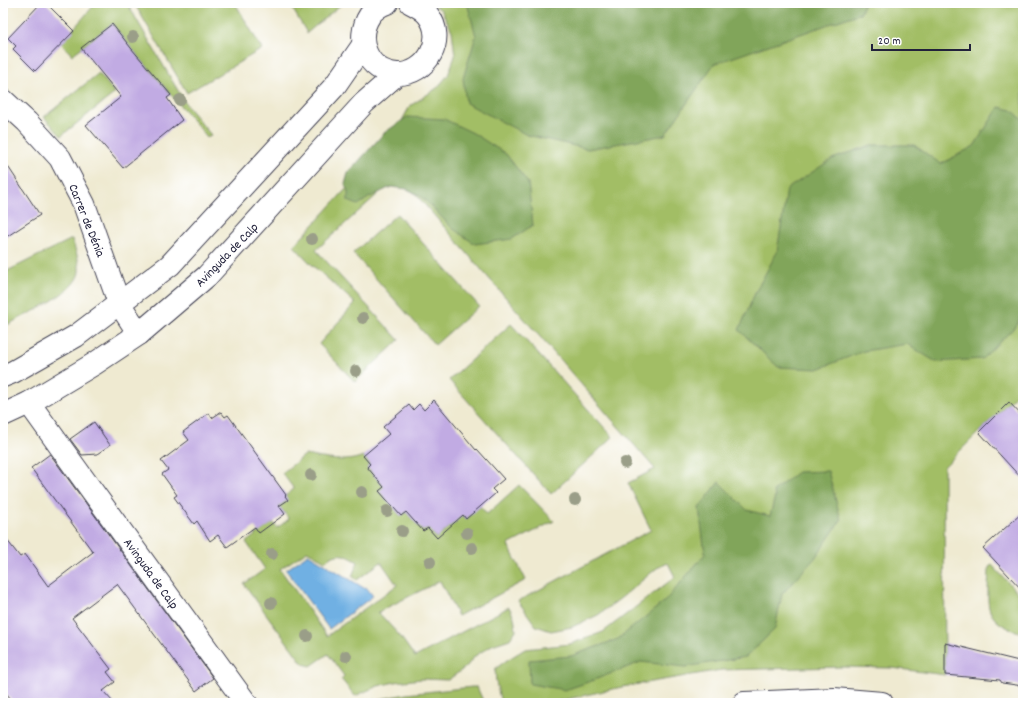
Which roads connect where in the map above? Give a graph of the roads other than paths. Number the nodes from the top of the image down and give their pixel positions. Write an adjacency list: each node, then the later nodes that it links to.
1 (387, 3): 3 (street)
2 (411, 3): 4 (street)
3 (363, 45): 4 (street); 6 (street)
4 (397, 74): 7 (street, Avinguda de Calp)
5 (3, 100): 6 (street, Carrer de Dénia)
6 (119, 303): 7 (street, Carrer de Dénia); 8 (street)
7 (138, 334): 9 (street, Avinguda de Calp)
8 (3, 376)
9 (30, 403): 10 (street, Avinguda de Calp); 11 (street, Avinguda de Calp)
10 (3, 415)
11 (246, 703)
12 (744, 703): 13 (street)
13 (882, 703)

